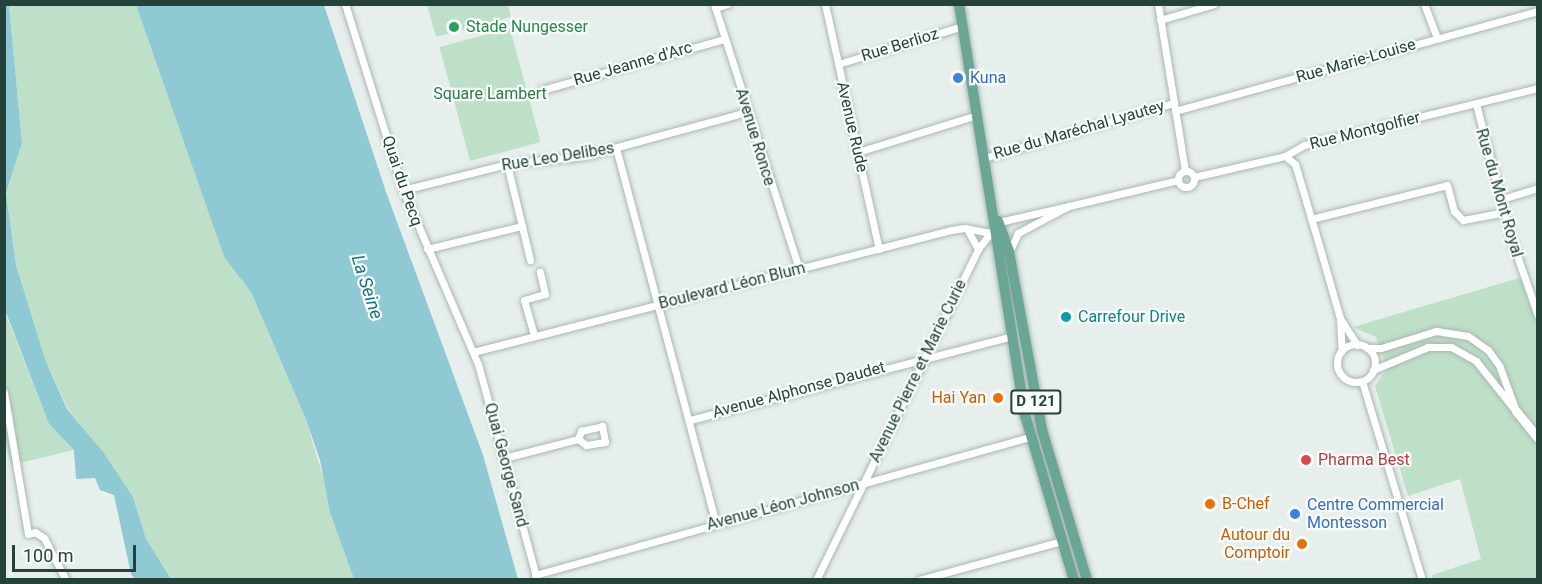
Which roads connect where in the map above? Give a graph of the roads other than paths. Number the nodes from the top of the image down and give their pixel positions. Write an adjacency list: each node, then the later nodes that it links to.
1 (345, 4): 30 (street, Quai du Pecq)
2 (727, 4): 8 (street)
3 (825, 4): 14 (street, Avenue Rude)
4 (959, 4): 11 (main road, D 121)
5 (1158, 4): 10 (street)
6 (1214, 4): 10 (street)
7 (1424, 4): 12 (street)
8 (714, 6): 13 (street, Avenue Ronce)
9 (1538, 11): 12 (street, Rue Marie-Louise)
10 (1160, 20): 18 (street)
11 (963, 26): 14 (street, Rue Berlioz); 20 (main road, D 121)
12 (1437, 38): 18 (street, Rue Marie-Louise)
13 (724, 39): 16 (street, Rue Jeanne d'Arc); 19 (street, Avenue Ronce)
14 (838, 64): 22 (street, Avenue Rude)
15 (1538, 88): 17 (street, Rue Montgolfier)
16 (542, 90)
17 (1476, 104): 23 (street, Rue Montgolfier); 31 (street, Rue du Mont Royal)
18 (1174, 107): 24 (street, Rue du Maréchal Lyautey); 26 (street)
19 (747, 112): 21 (street, Rue Leo Delibes); 43 (street, Avenue Ronce)
20 (977, 115): 22 (street); 24 (main road, D 121)
21 (616, 148): 25 (street, Rue Leo Delibes); 45 (street)
22 (858, 152): 39 (street, Avenue Rude)
23 (1286, 156): 27 (street, Rue Montgolfier); 34 (street)
24 (984, 158): 36 (main road, D 121)
25 (507, 164): 30 (street, Rue Leo Delibes); 35 (street)
26 (1185, 171): 27 (street); 28 (street)
27 (1194, 177): 28 (street, Rue Montgolfier)
28 (1178, 180): 32 (street, Rue Montgolfier)
29 (1538, 188): 31 (street)
30 (403, 190): 38 (street, Quai du Pecq)
31 (1502, 199): 33 (street, Rue du Mont Royal)
32 (1069, 206): 36 (street, Rue Montgolfier); 41 (street, Rue Montgolfier)
33 (1505, 212): 34 (street); 46 (street, Rue du Mont Royal)
34 (1311, 219): 47 (street)
35 (522, 226): 38 (street); 42 (street)
36 (994, 227): 37 (street, Boulevard Léon Blum); 40 (street, Avenue Pierre et Marie Curie); 41 (main road, D 121); 49 (main road, D 121)
37 (965, 228): 39 (street, Boulevard Léon Blum); 40 (street)
38 (427, 249): 52 (street, Quai du Pecq)
39 (879, 249): 43 (street, Boulevard Léon Blum)
40 (978, 249): 54 (street, Avenue Pierre et Marie Curie)
41 (1009, 252): 72 (main road, D 121)
42 (530, 260)
43 (799, 269): 45 (street, Boulevard Léon Blum)
44 (540, 272): 48 (street)
45 (658, 305): 48 (street, Boulevard Léon Blum); 59 (street)
46 (1538, 316)
47 (1340, 318): 50 (street); 53 (street)
48 (534, 335): 52 (street, Boulevard Léon Blum)
49 (1013, 336): 54 (street, Avenue Alphonse Daudet); 60 (main road, D 121)
50 (1357, 345): 51 (street); 53 (street)
51 (1367, 348): 55 (street); 58 (street)
52 (473, 351): 63 (street, Quai George Sand)
53 (1342, 351): 56 (street)
54 (924, 357): 59 (street, Avenue Alphonse Daudet); 64 (street, Avenue Pierre et Marie Curie)
55 (1373, 370): 56 (street); 58 (street)
56 (1362, 381): 73 (street)
57 (4, 392): 68 (street)
58 (1516, 411): 61 (street)
59 (690, 420): 65 (street)
60 (1030, 437): 64 (street, Avenue Léon Johnson); 66 (main road, D 121)
61 (1538, 438)
62 (578, 439): 63 (street)
63 (504, 458): 67 (street, Quai George Sand)
64 (863, 483): 65 (street, Avenue Léon Johnson); 69 (street, Avenue Pierre et Marie Curie)
65 (716, 524): 67 (street, Avenue Léon Johnson)
66 (1062, 541): 70 (street); 71 (main road, D 121)
67 (536, 577)
68 (66, 579)
69 (816, 579)
70 (920, 579)
71 (1074, 579)
72 (1087, 579)
73 (1422, 579)

